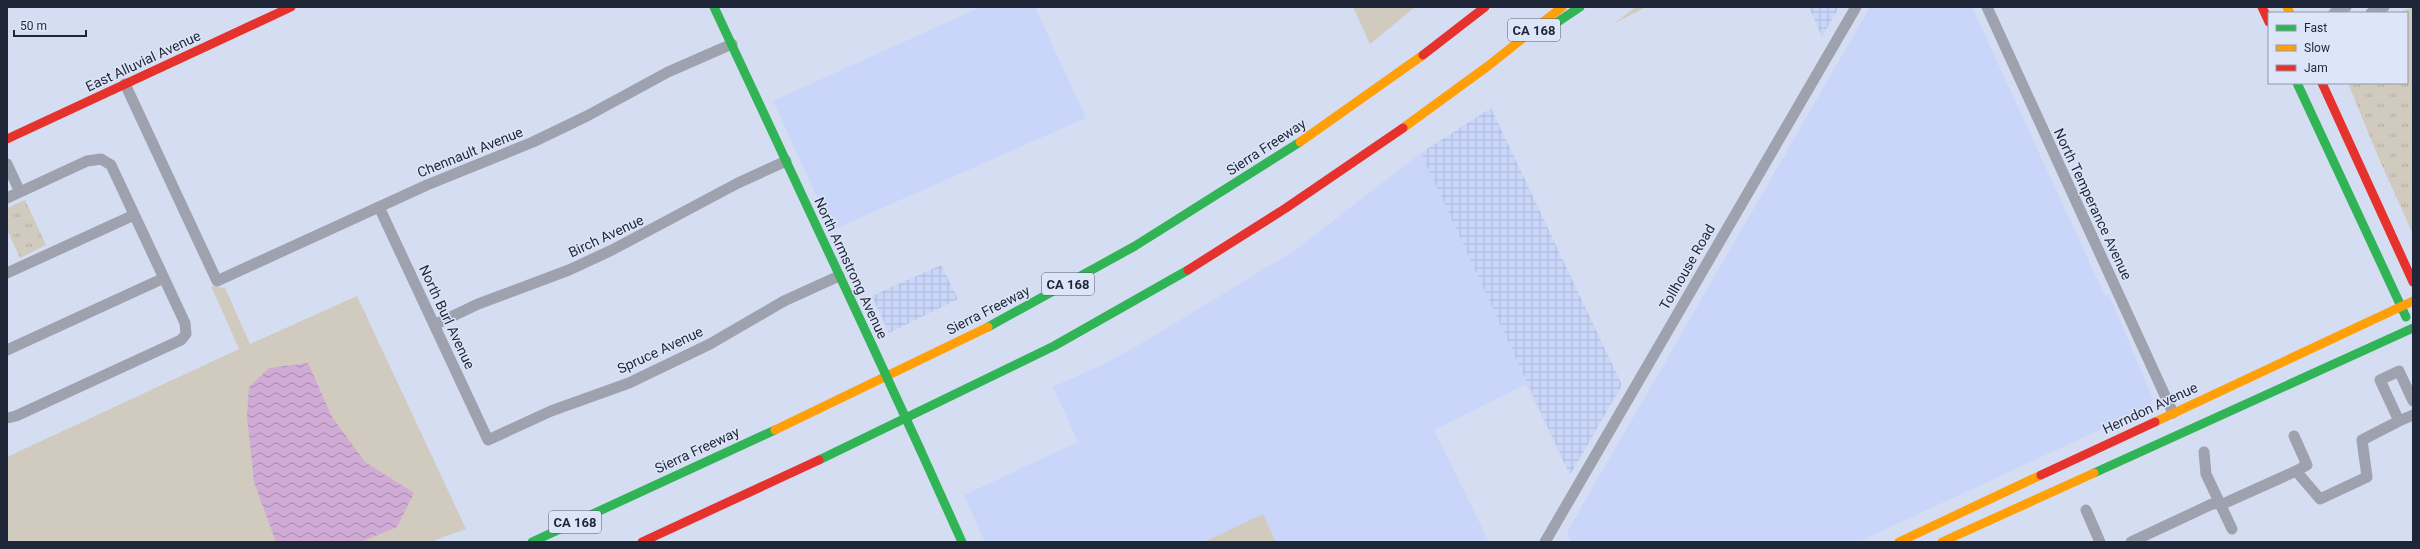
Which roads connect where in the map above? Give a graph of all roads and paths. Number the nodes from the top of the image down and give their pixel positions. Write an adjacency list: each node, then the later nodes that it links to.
1 (291, 7): 18 (main road, East Alluvial Avenue)
2 (714, 7): 15 (main road, North Armstrong Avenue)
3 (1477, 7): 17 (main road)
4 (1485, 7): 17 (main road, Sierra Freeway / CA 168)
5 (1562, 7): 16 (main road, CA 168)
6 (1580, 7): 16 (main road)
7 (1856, 7): 53 (street, Tollhouse Road)
8 (1987, 7): 38 (street, North Temperance Avenue)
9 (2262, 7): 14 (main road)
10 (2346, 7): 12 (street)
11 (2384, 7): 13 (street)
12 (2336, 12)
13 (2373, 12)
14 (2268, 20)
15 (732, 44): 22 (main road, North Armstrong Avenue); 26 (street, Chennault Avenue)
16 (1505, 53): 51 (main road, CA 168)
17 (1411, 64): 50 (main road, Sierra Freeway / CA 168)
18 (125, 84): 21 (main road, East Alluvial Avenue); 26 (street, Chennault Avenue)
19 (2297, 84): 33 (main road)
20 (2322, 84): 31 (main road)
21 (7, 140)
22 (786, 161): 29 (main road, North Armstrong Avenue); 34 (street, Birch Avenue)
23 (7, 164): 24 (street)
24 (20, 192): 25 (street); 27 (street)
25 (7, 198)
26 (379, 208): 34 (street, North Burl Avenue)
27 (134, 215): 28 (street); 30 (street)
28 (7, 273)
29 (839, 276): 43 (street, Spruce Avenue); 52 (main road, North Armstrong Avenue, bridge)
30 (164, 278): 36 (street); 40 (street)
31 (2413, 282)
32 (2413, 301): 33 (main road, Herndon Avenue)
33 (2401, 307): 35 (main road); 38 (main road, Herndon Avenue)
34 (434, 325): 43 (street, North Burl Avenue)
35 (2412, 329): 56 (main road)
36 (7, 350)
37 (2413, 401): 41 (street)
38 (2173, 413): 46 (main road, Herndon Avenue)
39 (2413, 415): 41 (street)
40 (7, 418)
41 (2399, 421): 45 (street)
42 (2294, 436): 45 (street)
43 (488, 440)
44 (2204, 452): 47 (street)
45 (2296, 471): 47 (street)
46 (2020, 486): 54 (main road, Herndon Avenue); 55 (main road)
47 (2220, 503): 49 (street); 58 (street)
48 (2086, 510): 57 (street)
49 (2232, 529)
50 (532, 542)
51 (642, 542)
52 (962, 542)
53 (1545, 542)
54 (1899, 542)
55 (1920, 542)
56 (1942, 542)
57 (2100, 542)
58 (2130, 542)

